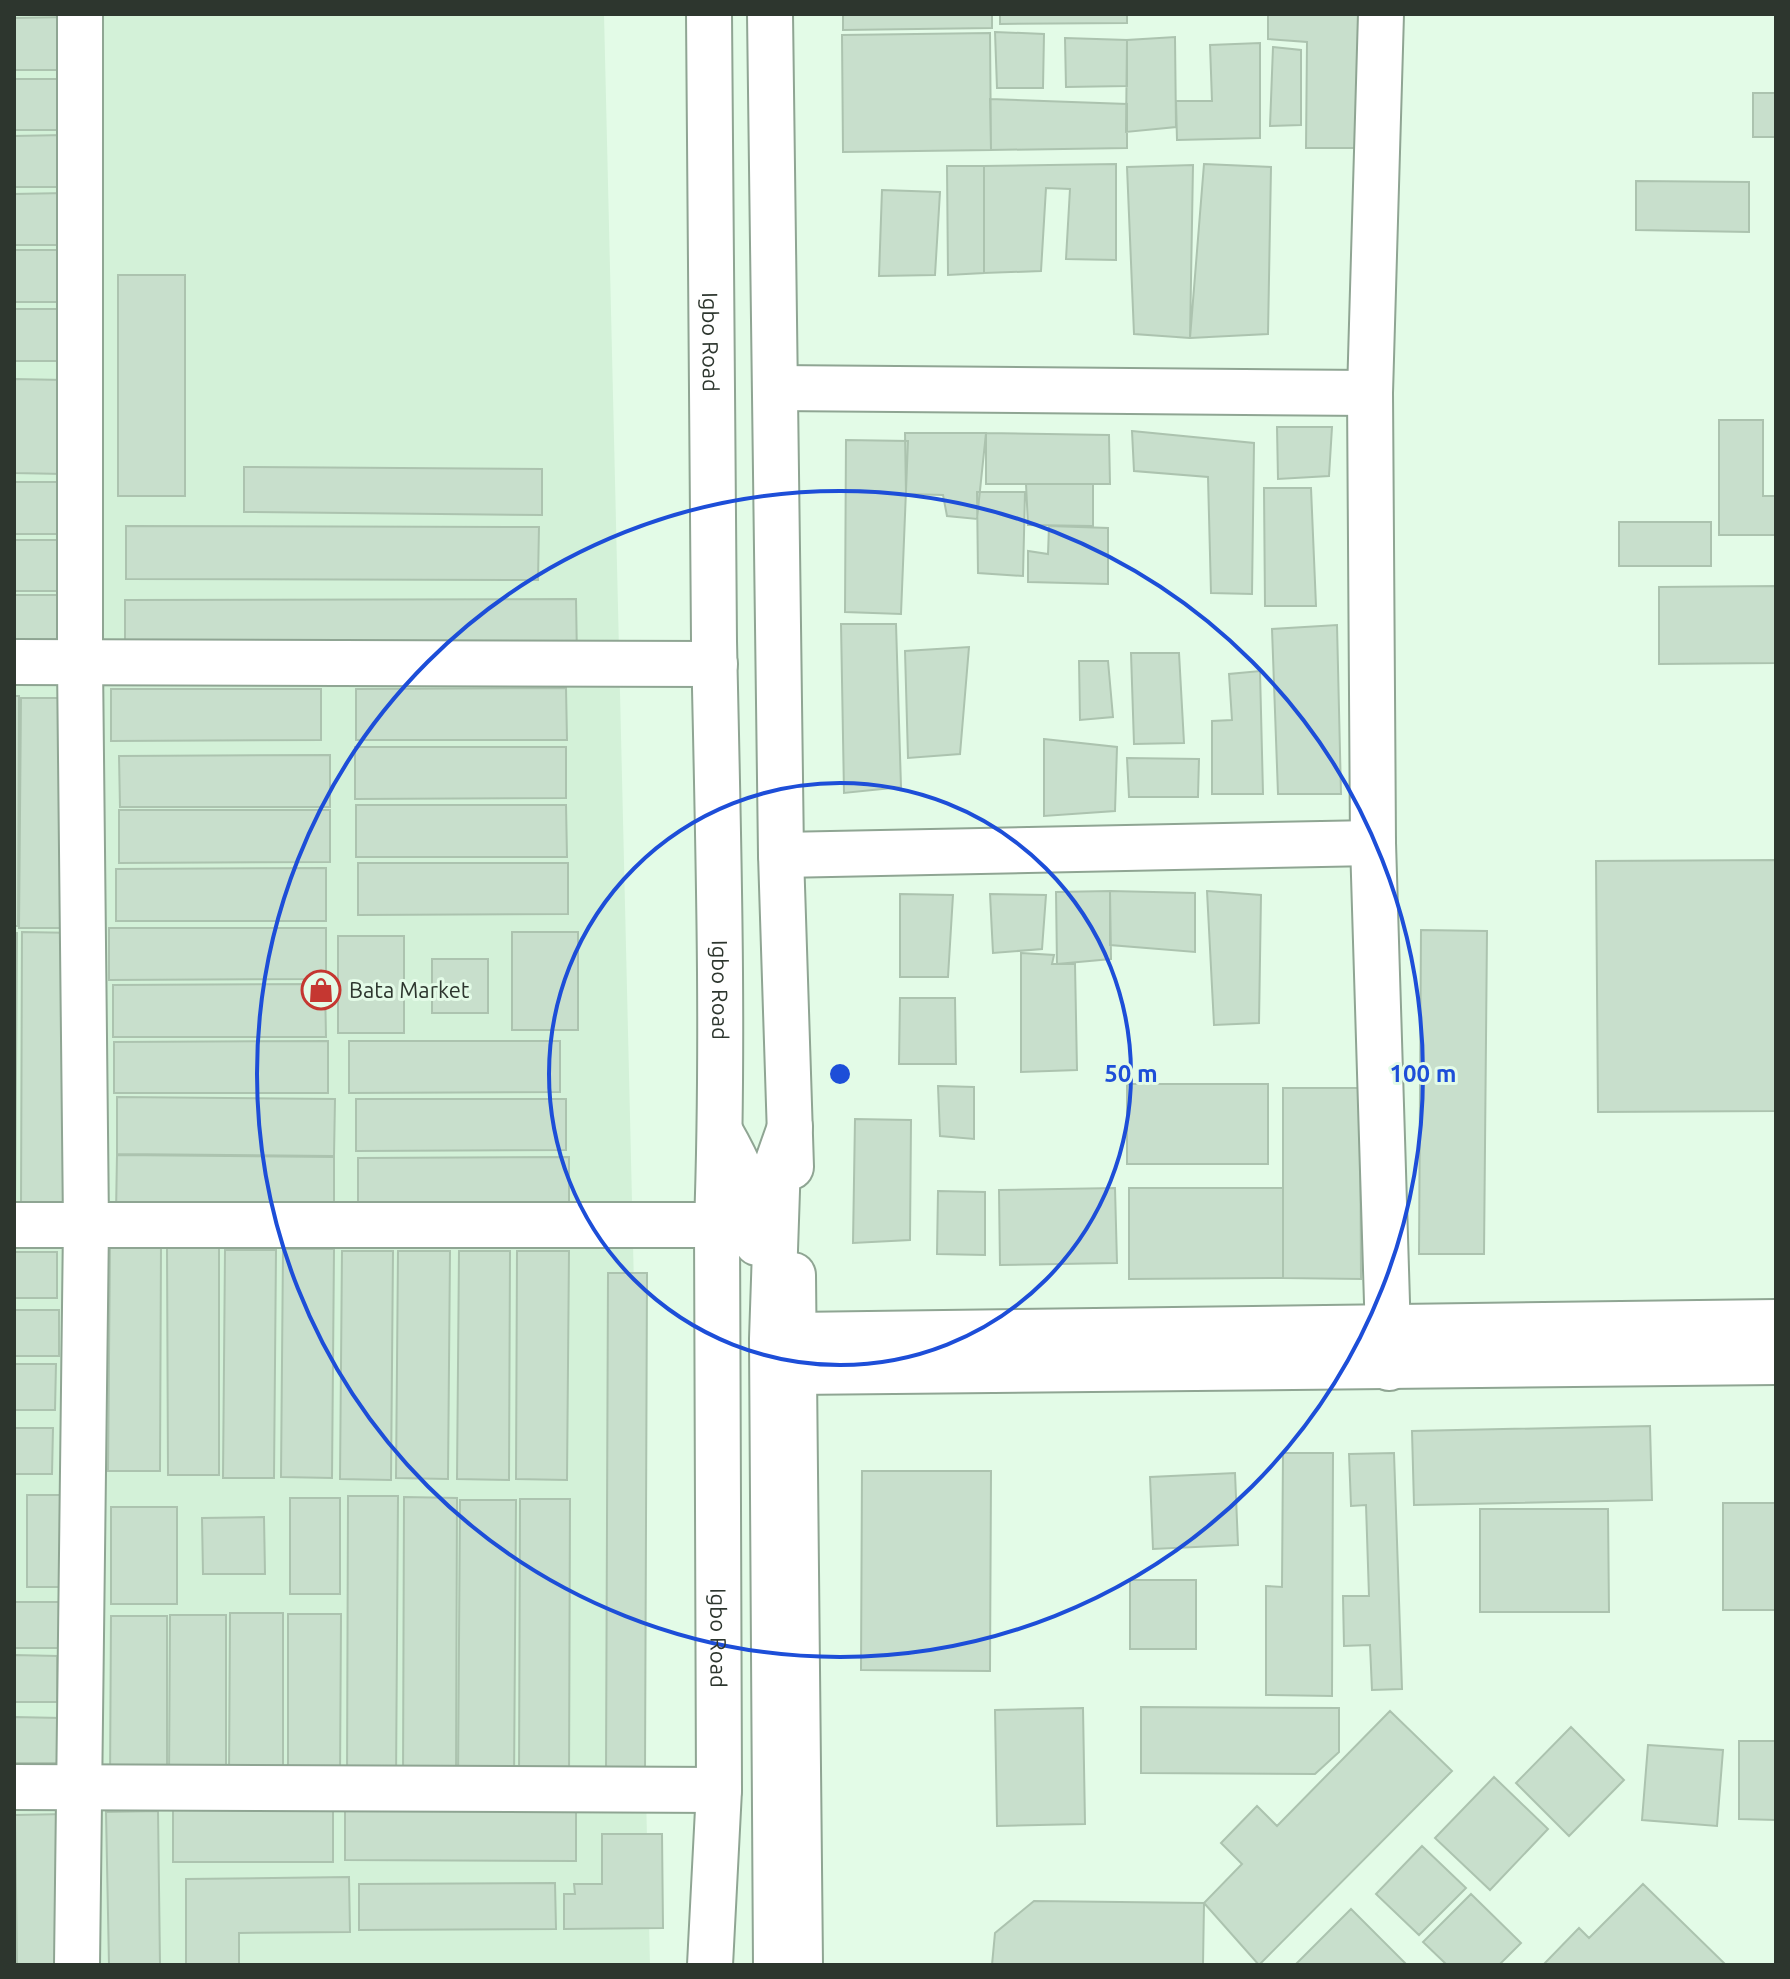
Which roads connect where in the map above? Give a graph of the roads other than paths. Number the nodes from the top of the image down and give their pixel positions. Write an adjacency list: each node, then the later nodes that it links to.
1 (80, 14): 8 (street)
2 (709, 14): 9 (street, Igbo Road)
3 (770, 14): 5 (street)
4 (1381, 14): 6 (street)
5 (775, 388): 6 (street); 11 (street)
6 (1370, 393): 10 (street)
7 (14, 662): 8 (street)
8 (80, 663): 9 (street); 15 (street)
9 (715, 664): 13 (street, Igbo Road)
10 (1373, 843): 11 (street); 19 (street)
11 (781, 855): 12 (street)
12 (790, 1127): 17 (street); 20 (street)
13 (721, 1133): 16 (street, Igbo Road); 17 (street)
14 (14, 1225): 15 (street)
15 (86, 1225): 16 (street); 23 (street)
16 (717, 1225): 24 (street, Igbo Road)
17 (766, 1284): 27 (street); 28 (street)
18 (1776, 1322): 19 (street)
19 (1388, 1348): 20 (street); 21 (street)
20 (794, 1353): 29 (street)
21 (1776, 1362)
22 (14, 1787): 23 (street)
23 (78, 1787): 24 (street); 25 (street)
24 (719, 1790): 26 (street, Igbo Road)
25 (77, 1965)
26 (710, 1965)
27 (756, 1965)
28 (776, 1965)
29 (800, 1965)

